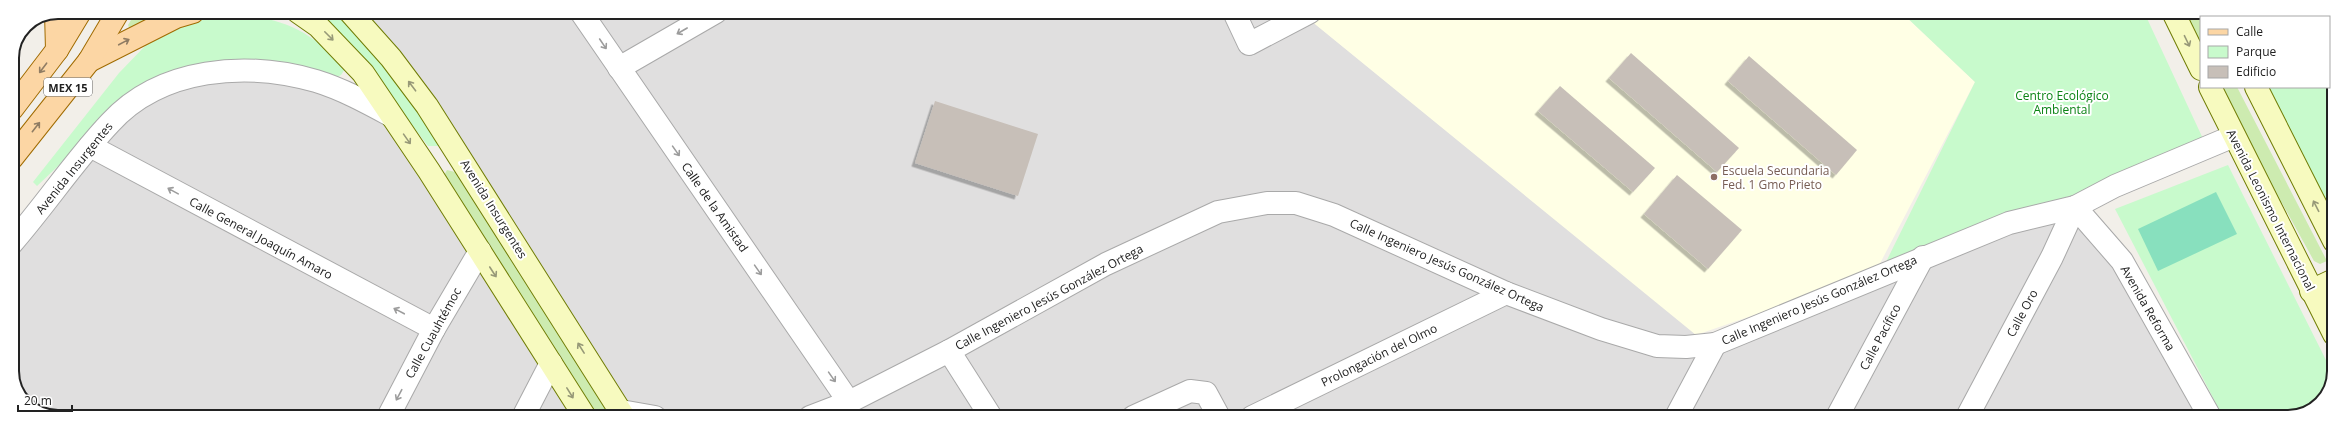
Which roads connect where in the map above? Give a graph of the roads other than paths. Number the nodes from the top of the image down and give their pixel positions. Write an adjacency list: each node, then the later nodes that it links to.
1 (56, 19): 12 (main road)
2 (76, 19): 12 (main road, MEX 15)
3 (114, 19): 13 (main road, MEX 15)
4 (172, 19): 13 (main road, one-way to 4)
5 (308, 19): 19 (main road, Avenida Insurgentes, one-way to 19)
6 (356, 19): 23 (main road, Avenida Insurgentes, one-way to 6)
7 (586, 19): 15 (street, Calle de la Amistad, one-way to 15)
8 (704, 19): 15 (street, one-way to 15)
9 (1237, 19): 10 (street)
10 (1297, 19)
11 (2176, 19): 14 (main road, one-way to 14)
12 (57, 50): 18 (main road, MEX 15, one-way to 18)
13 (89, 61): 22 (main road, MEX 15, one-way to 13)
14 (2200, 67)
15 (619, 68): 38 (street, Calle de la Amistad, one-way to 38)
16 (2210, 88): 20 (main road, Avenida Leonismo Internacional)
17 (2257, 88): 26 (main road, one-way to 17)
18 (19, 100)
19 (390, 115): 21 (street, Avenida Insurgentes); 24 (main road, Avenida Insurgentes, one-way to 24)
20 (2234, 136): 25 (street, Calle Ingeniero Jesús González Ortega); 31 (main road, Avenida Leonismo Internacional)
21 (90, 146): 27 (street, Avenida Insurgentes); 34 (street, Calle General Joaquín Amaro, one-way to 21)
22 (19, 149)
23 (456, 150): 24 (main road); 42 (main road, Avenida Insurgentes, one-way to 23)
24 (429, 171): 28 (main road, Avenida Insurgentes)
25 (2075, 207): 29 (street, Calle Ingeniero Jesús González Ortega); 50 (street, Calle Oro); 51 (street, Avenida Reforma)
26 (2327, 227)
27 (19, 235)
28 (480, 251): 34 (street, Calle Cuauhtémoc); 37 (main road, Avenida Insurgentes, one-way to 37)
29 (1923, 257): 35 (street, Calle Ingeniero Jesús González Ortega); 49 (street, Calle Pacífico)
30 (2327, 283): 31 (main road)
31 (2311, 291): 33 (main road, Avenida Leonismo Internacional)
32 (1506, 293): 35 (street, Calle Ingeniero Jesús González Ortega); 36 (street, Calle Ingeniero Jesús González Ortega); 47 (street, Prolongación del Olmo)
33 (2327, 321)
34 (434, 329): 39 (street, Calle Cuauhtémoc, one-way to 39)
35 (1715, 344): 48 (street)
36 (949, 351): 38 (street, Calle Ingeniero Jesús González Ortega); 44 (street)
37 (551, 363): 40 (street); 41 (main road, Avenida Insurgentes, one-way to 41)
38 (849, 402): 43 (street, Calle Ingeniero Jesús González Ortega)
39 (392, 410)
40 (527, 410)
41 (581, 410)
42 (620, 410)
43 (828, 410)
44 (987, 410)
45 (1149, 410): 46 (street)
46 (1215, 410)
47 (1266, 410)
48 (1680, 410)
49 (1841, 410)
50 (1971, 410)
51 (2206, 410)

